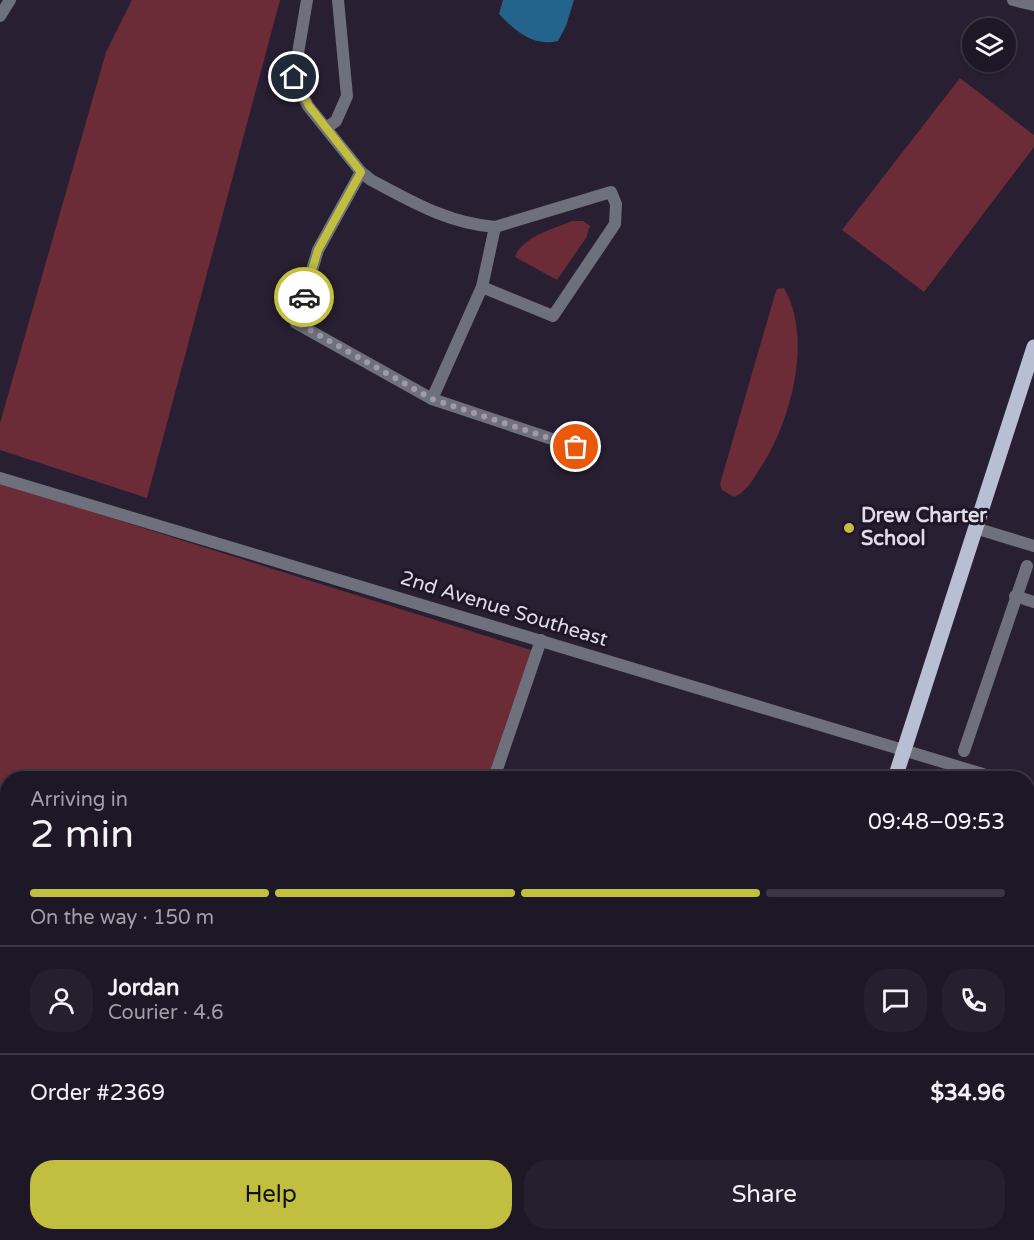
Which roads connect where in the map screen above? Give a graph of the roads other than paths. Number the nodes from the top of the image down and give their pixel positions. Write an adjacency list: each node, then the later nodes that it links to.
1 (10, 0): 6 (street)
2 (307, 0): 7 (street)
3 (338, 0): 7 (street)
4 (1014, 0): 5 (street)
5 (1034, 6)
6 (0, 16)
7 (326, 128): 8 (street)
8 (361, 172): 9 (street); 12 (street)
9 (495, 228): 10 (street); 10 (street)
10 (482, 287): 12 (street)
11 (1034, 347): 15 (main road)
12 (432, 399): 13 (street)
13 (576, 447)
14 (0, 478): 20 (street, 2nd Avenue Southeast)
15 (975, 528): 16 (street); 21 (main road)
16 (1034, 546)
17 (1028, 566): 18 (street)
18 (1016, 596): 19 (street); 22 (street)
19 (1034, 602)
20 (541, 640): 21 (street, 2nd Avenue Southeast); 23 (street)
21 (904, 750): 24 (main road); 25 (street, 2nd Avenue Southeast)
22 (964, 751)
23 (496, 771)
24 (897, 771)
25 (973, 771)

